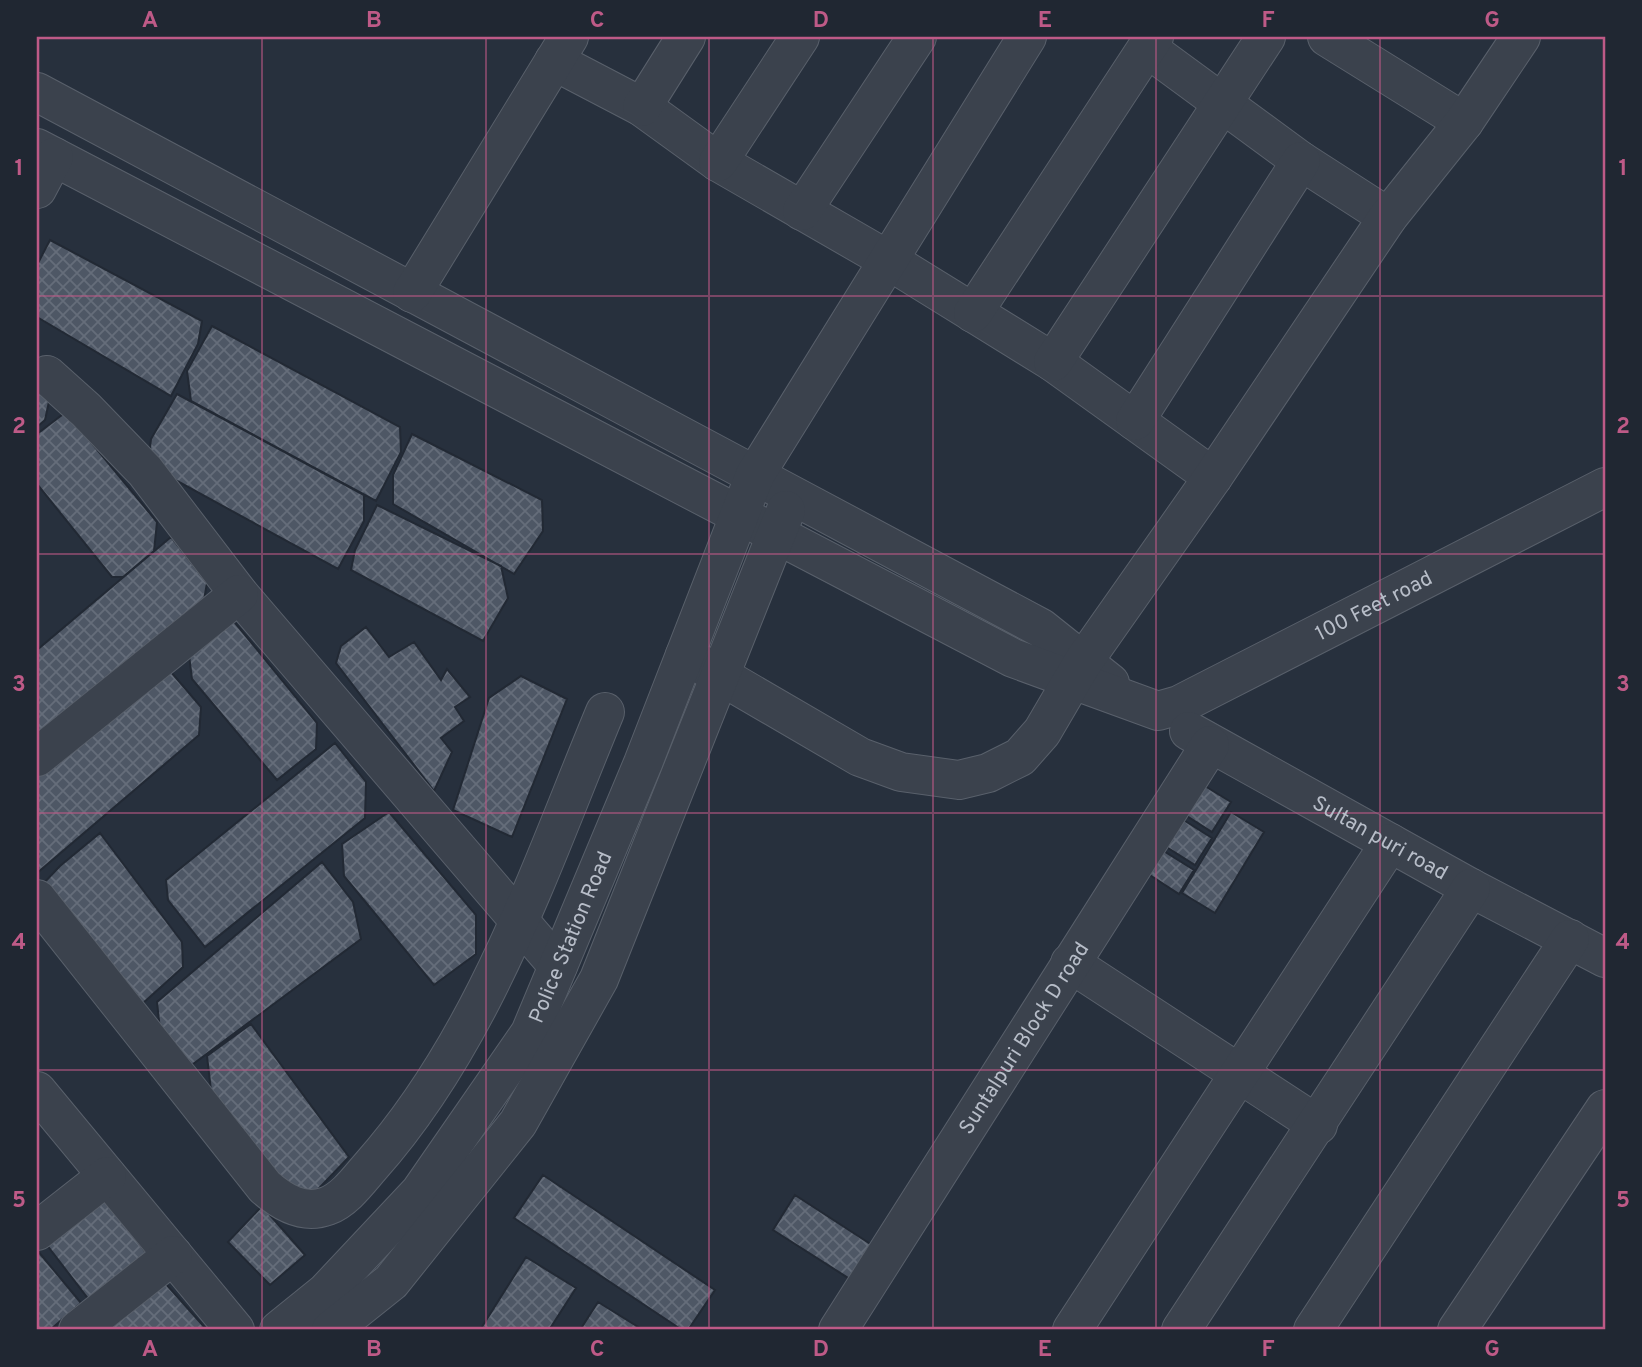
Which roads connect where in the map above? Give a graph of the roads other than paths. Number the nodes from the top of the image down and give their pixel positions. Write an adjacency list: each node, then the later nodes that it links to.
1 (686, 37): 12 (street)
2 (800, 37): 15 (street)
3 (917, 37): 17 (street)
4 (1027, 37): 19 (street, Police Station Road)
5 (1266, 37): 11 (street)
6 (1327, 37): 13 (street)
7 (1521, 37): 13 (street)
8 (1150, 42): 11 (street); 21 (street)
9 (562, 49): 12 (street); 20 (street)
10 (37, 92): 20 (street, Sultan puri road)
11 (1223, 102): 14 (street); 22 (street)
12 (642, 107): 15 (street)
13 (1464, 122): 18 (street)
14 (1301, 161): 18 (street); 24 (street)
15 (718, 162): 17 (street)
16 (42, 165): 29 (street)
17 (802, 211): 19 (street)
18 (1388, 217): 26 (street)
19 (888, 260): 21 (street); 25 (street, Police Station Road)
20 (412, 293): 25 (street, Sultan puri road)
21 (973, 313): 22 (street)
22 (1053, 362): 24 (street)
23 (47, 375): 31 (street)
24 (1135, 421): 26 (street)
25 (755, 475): 28 (street, Sultan puri road); 29 (street, Police Station Road)
26 (1213, 477): 33 (street)
27 (1605, 487): 35 (street, 100 Feet road)
28 (792, 495): 30 (street, Police Station Road); 33 (street, Sultan puri road)
29 (740, 515): 30 (street); 32 (street, Police Station Road)
30 (776, 534): 33 (street); 34 (street, Police Station Road)
31 (239, 593): 38 (street); 42 (street)
32 (685, 655): 34 (street); 46 (street, Police Station Road)
33 (1077, 671): 34 (street); 35 (street, Sultan puri road)
34 (721, 674): 57 (street, Police Station Road)
35 (1149, 709): 37 (street, Sultan puri road)
36 (606, 712): 42 (street)
37 (1210, 745): 39 (street, Sultan puri road); 45 (street, Suntalpuri Block D road)
38 (37, 757)
39 (1390, 843): 40 (street, Sultan puri road); 47 (street)
40 (1471, 888): 43 (street, Sultan puri road); 50 (street)
41 (37, 899): 42 (street)
42 (519, 920): 46 (street)
43 (1570, 939): 44 (street, Sultan puri road); 61 (street)
44 (1605, 958)
45 (1070, 964): 47 (street); 58 (street, Suntalpuri Block D road)
46 (558, 967): 56 (street, Police Station Road)
47 (1241, 1073): 50 (street); 59 (street)
48 (40, 1101): 51 (street)
49 (1605, 1109): 62 (street)
50 (1318, 1125): 60 (street)
51 (107, 1176): 52 (street); 53 (street)
52 (37, 1231)
53 (173, 1255): 54 (street); 55 (street)
54 (78, 1330)
55 (235, 1330)
56 (279, 1330)
57 (331, 1330)
58 (838, 1330)
59 (1072, 1330)
60 (1181, 1330)
61 (1313, 1330)
62 (1457, 1330)

